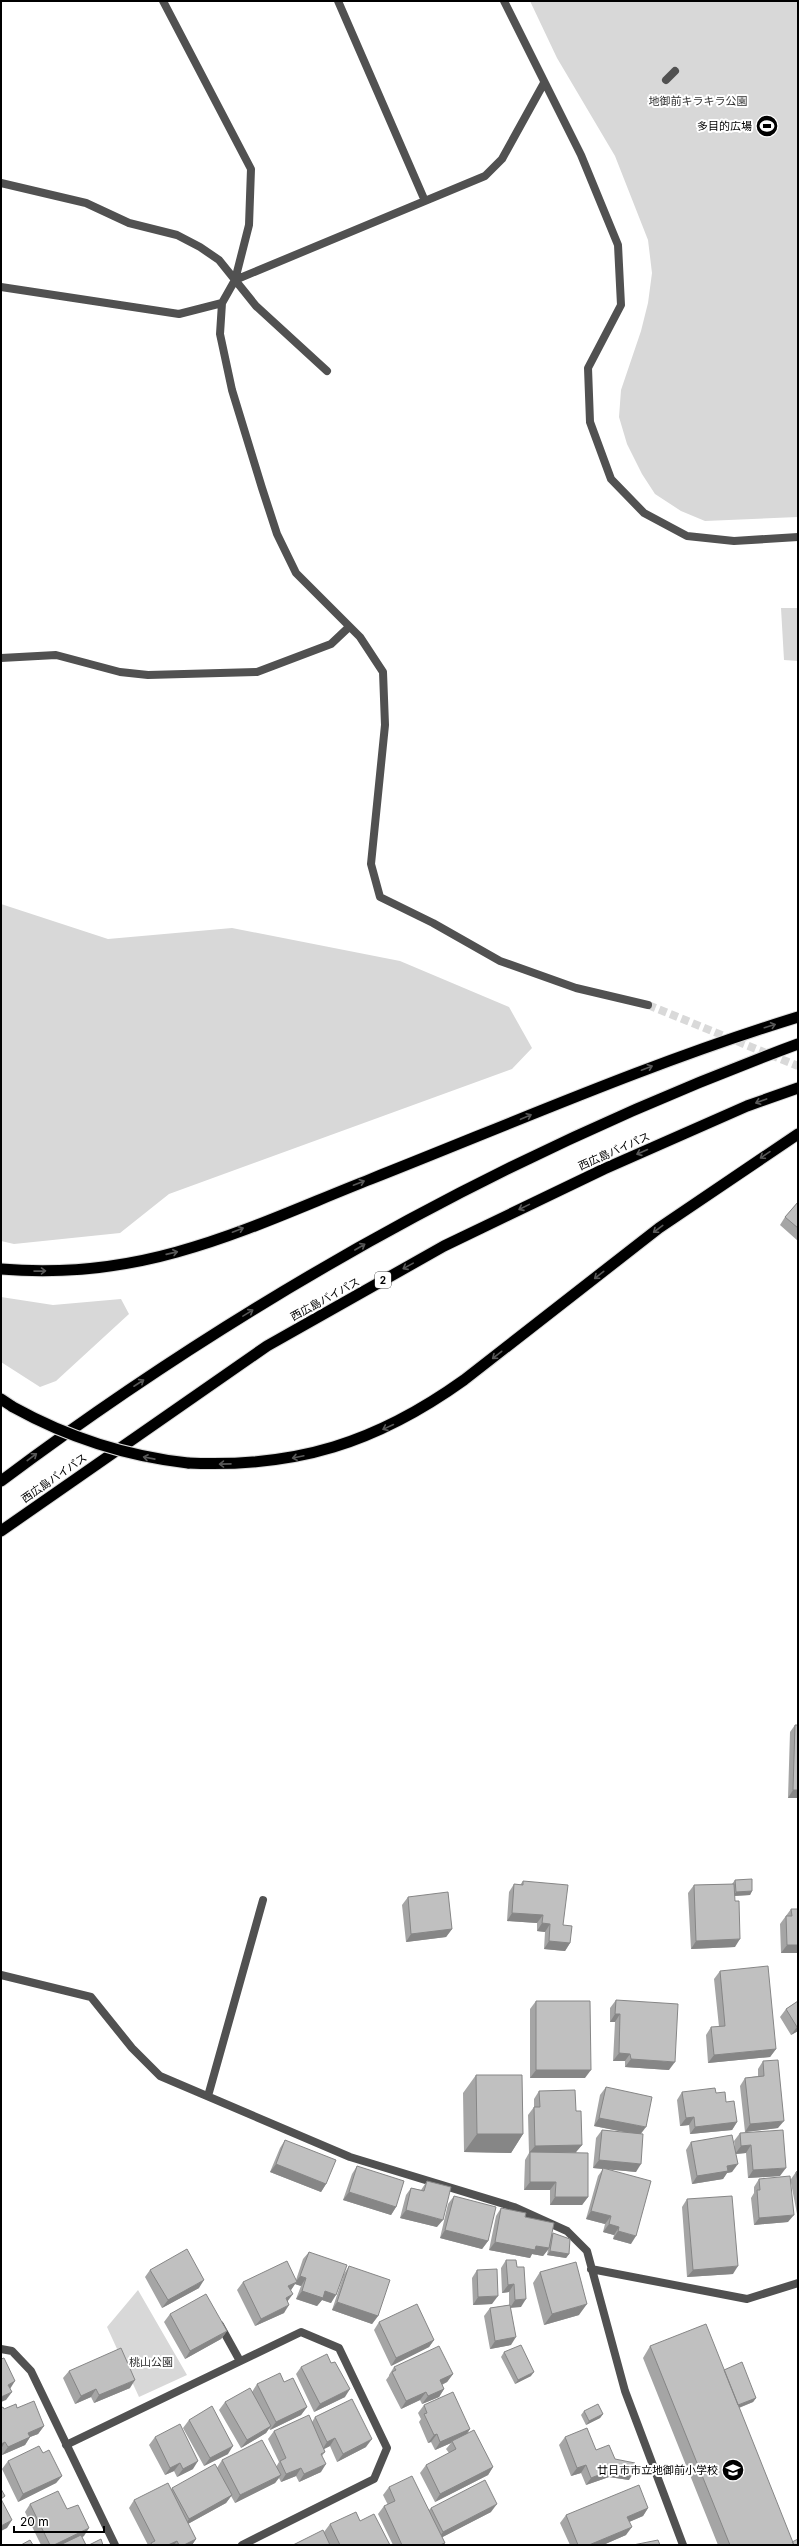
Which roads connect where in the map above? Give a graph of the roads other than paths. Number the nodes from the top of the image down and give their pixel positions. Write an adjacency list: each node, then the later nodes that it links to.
1 (163, 1): 9 (street)
2 (338, 1): 8 (street)
3 (504, 1): 6 (street)
4 (675, 71): 5 (street)
5 (666, 80)
6 (544, 83): 8 (street); 13 (street)
7 (1, 183): 9 (street)
8 (424, 201): 9 (street)
9 (235, 280): 11 (street); 12 (street)
10 (1, 287): 11 (street)
11 (222, 303): 14 (street)
12 (327, 371)
13 (798, 537)
14 (349, 627): 15 (street); 16 (street)
15 (1, 658)
16 (648, 1005)
17 (798, 1017): 21 (highway, one-way to 17)
18 (798, 1044): 23 (highway, one-way to 18)
19 (798, 1088): 24 (highway, 西広島バイパス / 2, one-way to 24)
20 (798, 1134): 22 (highway, one-way to 22, bridge)
21 (1, 1270)
22 (1, 1399)
23 (1, 1481)
24 (1, 1531)
25 (263, 1900): 27 (street)
26 (1, 1975): 27 (street)
27 (208, 2096): 28 (street)
28 (591, 2269): 29 (street); 36 (street)
29 (798, 2283)
30 (217, 2318): 32 (street)
31 (1, 2349): 33 (street)
32 (240, 2361): 33 (street); 35 (street)
33 (66, 2444): 34 (street)
34 (115, 2545)
35 (242, 2545)
36 (683, 2545)

